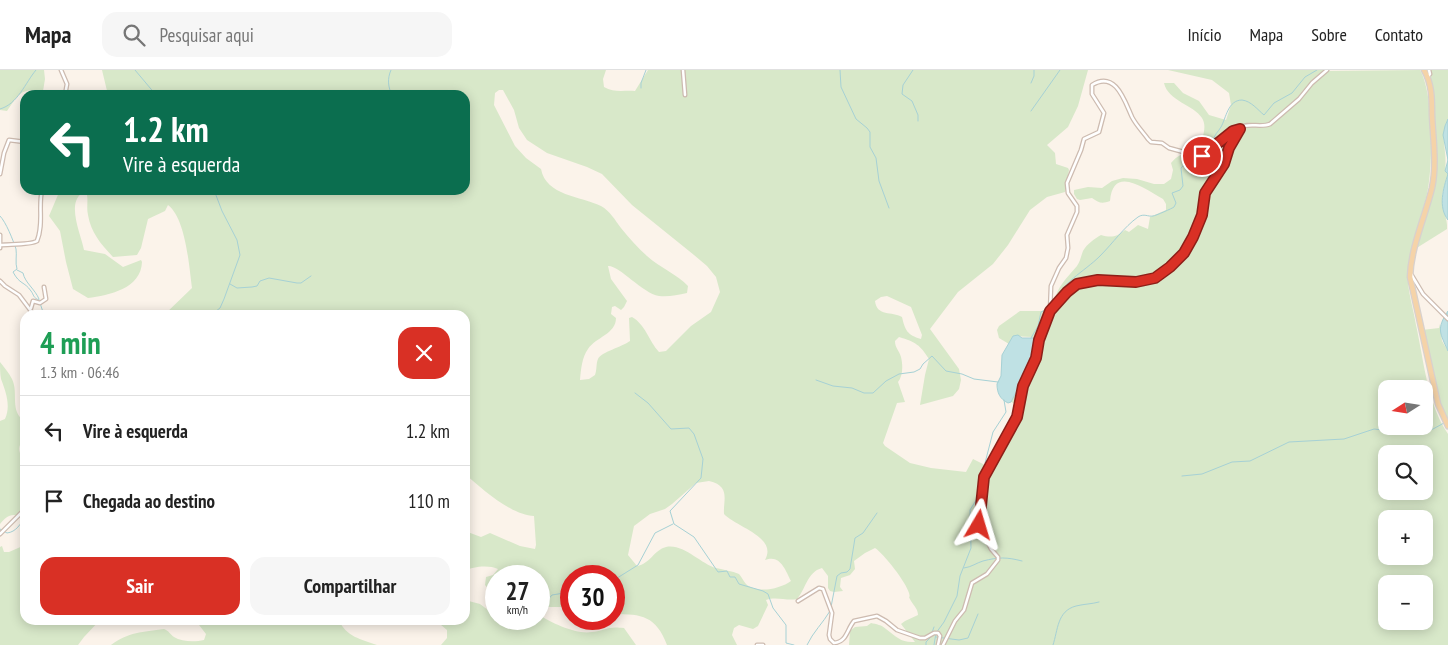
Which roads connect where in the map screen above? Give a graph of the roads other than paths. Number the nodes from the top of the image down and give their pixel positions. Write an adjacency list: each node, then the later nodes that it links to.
1 (61, 70): 7 (street)
2 (683, 70): 8 (street)
3 (1327, 70): 9 (street)
4 (1424, 70): 6 (main road)
5 (1429, 70): 6 (street)
6 (1427, 77): 15 (main road)
7 (66, 90)
8 (685, 95)
9 (1240, 129): 19 (street); 19 (street)
10 (20, 141): 11 (street)
11 (0, 174)
12 (41, 195): 14 (street)
13 (0, 235): 14 (street)
14 (0, 247)
15 (1410, 272): 20 (street); 21 (main road)
16 (0, 280): 18 (street)
17 (44, 287): 18 (street)
18 (31, 310)
19 (1050, 311): 28 (street)
20 (1448, 319)
21 (1448, 426)
22 (20, 514): 23 (street)
23 (0, 534)
24 (798, 600): 27 (street)
25 (757, 645): 26 (street)
26 (763, 645)
27 (938, 645)
28 (943, 645)

